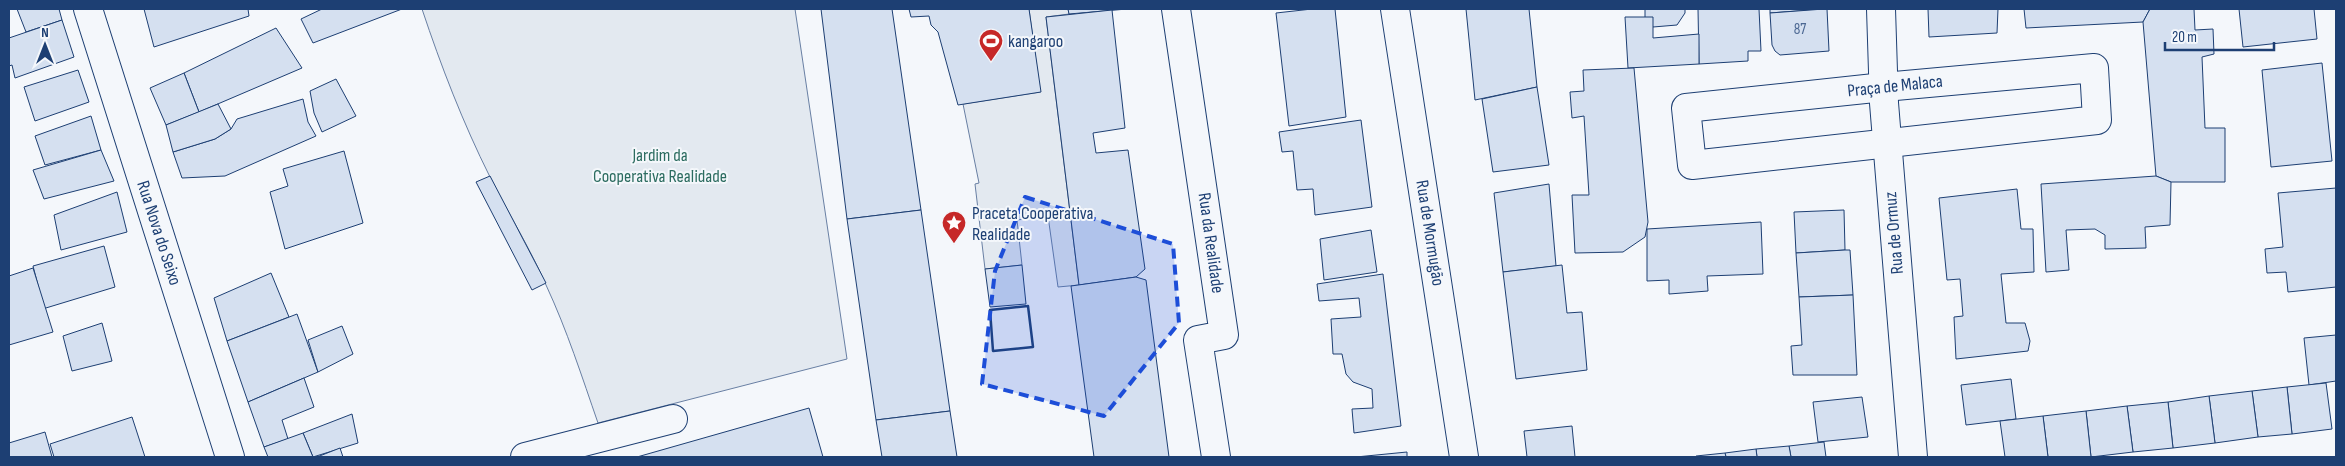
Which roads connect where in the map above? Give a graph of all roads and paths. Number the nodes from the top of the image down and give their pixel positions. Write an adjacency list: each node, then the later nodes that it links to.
1 (88, 9): 8 (street, Rua Nova do Seixo)
2 (1176, 9): 10 (street, Rua da Realidade)
3 (1395, 9): 11 (street, Rua de Mormugão)
4 (1881, 9): 5 (street, Rua de Ormuz)
5 (1884, 87): 6 (street, Rua de Ormuz); 6 (street, Praça de Malaca); 6 (street, Praça de Malaca)
6 (1887, 144): 12 (street, Rua de Ormuz)
7 (673, 419): 9 (street)
8 (230, 457)
9 (526, 457)
10 (1216, 457)
11 (1464, 457)
12 (1912, 457)

